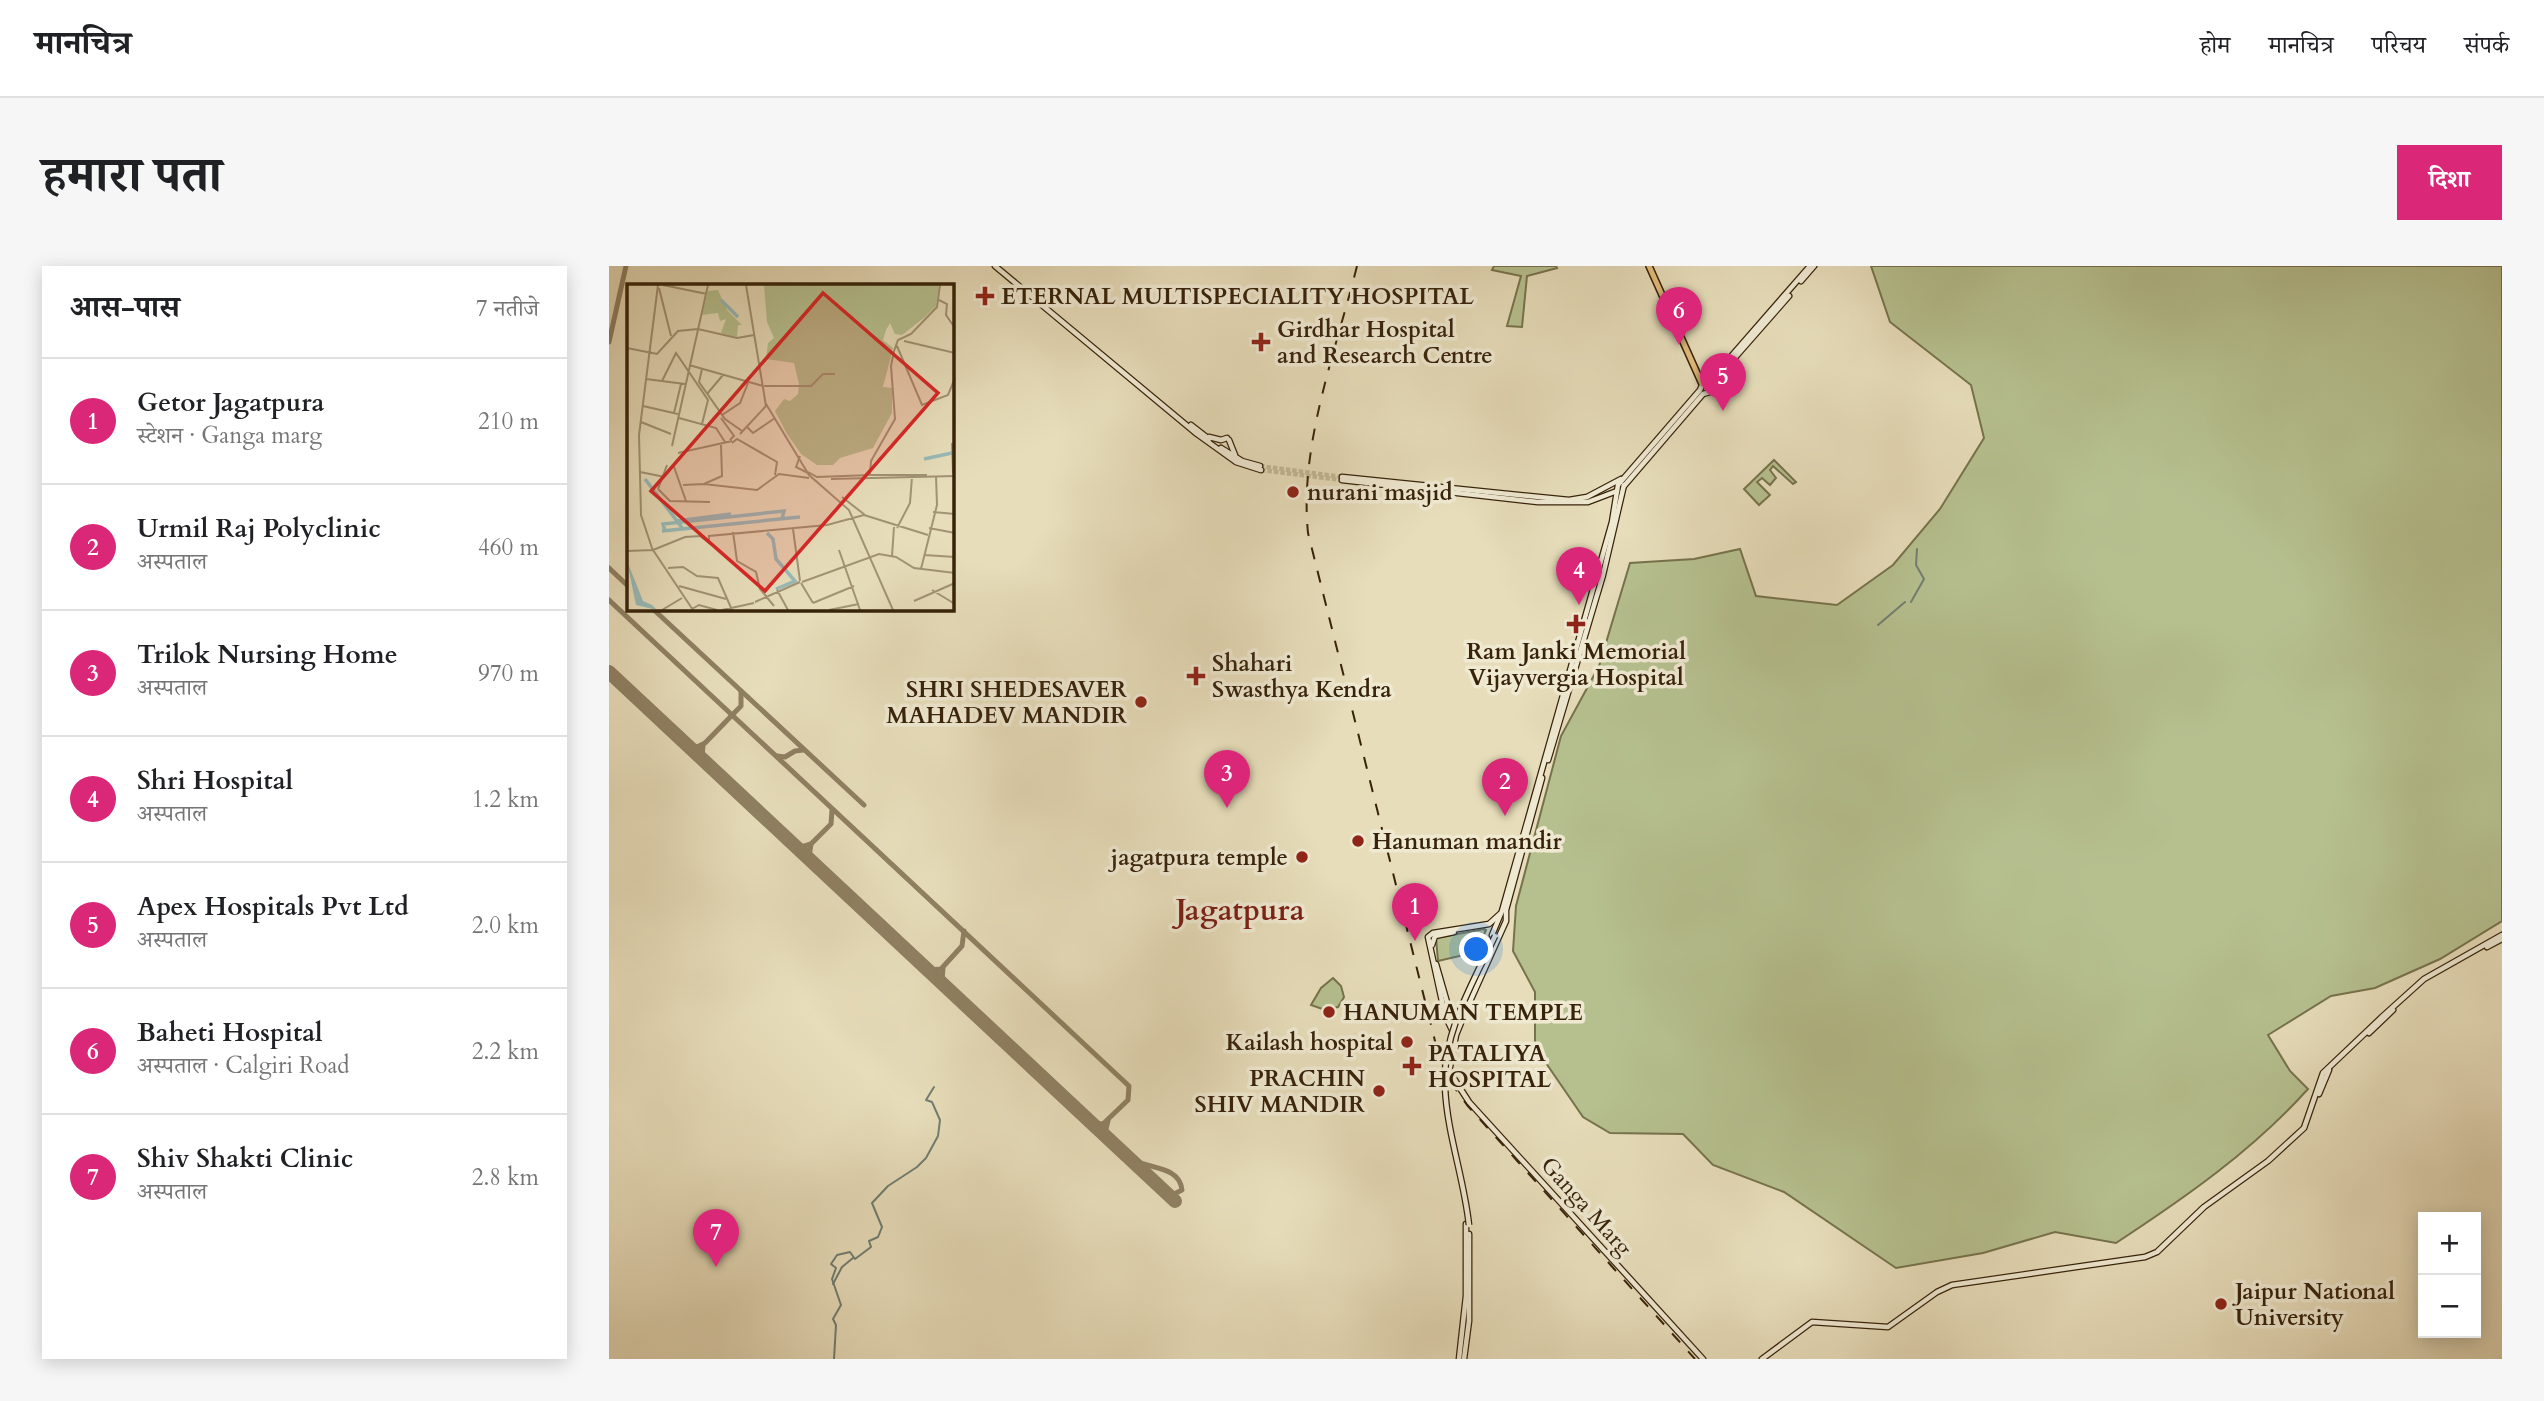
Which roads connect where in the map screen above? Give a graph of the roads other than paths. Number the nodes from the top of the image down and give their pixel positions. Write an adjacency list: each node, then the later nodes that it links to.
1 (997, 266): 8 (main road); 9 (main road)
2 (1650, 266): 5 (main road); 7 (main road)
3 (1812, 266): 4 (main road)
4 (1807, 273): 5 (main road); 6 (main road)
5 (1709, 377): 6 (main road); 7 (main road)
6 (1715, 382): 7 (main road)
7 (1702, 389): 12 (main road); 12 (main road)
8 (1205, 436): 9 (main road); 9 (main road)
9 (1237, 459)
10 (1342, 479): 11 (main road)
11 (1362, 481): 12 (main road); 13 (main road)
12 (1619, 488): 13 (main road); 14 (main road); 15 (main road)
13 (1600, 499): 14 (main road)
14 (1614, 509): 15 (main road)
15 (1615, 522): 16 (main road)
16 (1504, 910): 17 (main road); 19 (main road); 19 (main road)
17 (1494, 935): 19 (main road); 20 (main road, bridge)
18 (2502, 937): 22 (main road)
19 (1456, 1033): 21 (main road, Ganga Marg)
20 (1462, 1359)
21 (1703, 1359)
22 (1762, 1359)

